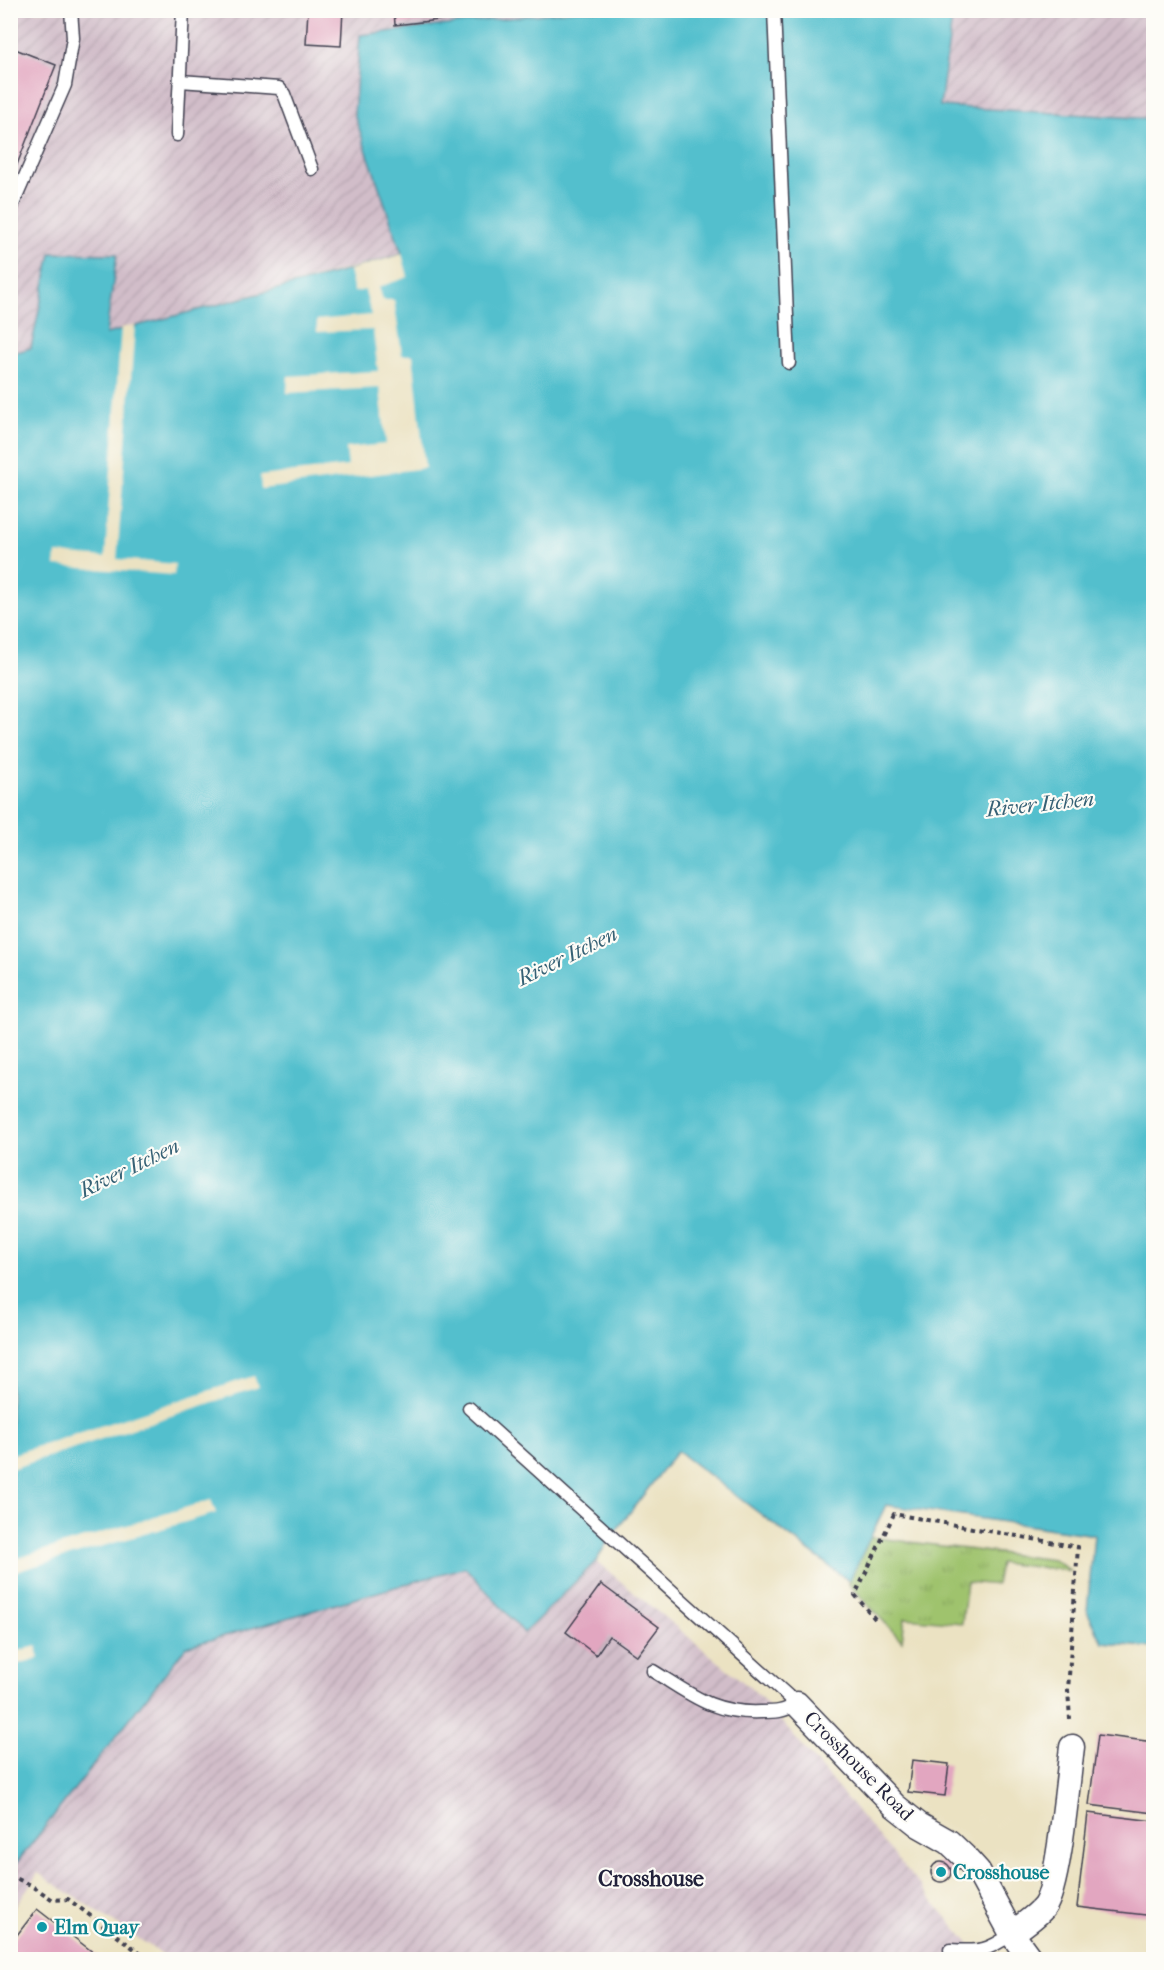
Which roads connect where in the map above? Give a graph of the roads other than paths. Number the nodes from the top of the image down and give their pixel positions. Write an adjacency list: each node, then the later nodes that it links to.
1 (71, 10): 7 (lane)
2 (183, 10): 4 (lane)
3 (774, 10): 8 (lane)
4 (180, 81): 5 (lane); 6 (lane)
5 (177, 135)
6 (312, 169)
7 (10, 212)
8 (789, 363)
9 (470, 1408): 11 (lane)
10 (653, 1671): 11 (lane)
11 (797, 1704): 13 (street, Crosshouse Road)
12 (1072, 1747): 13 (street)
13 (1012, 1934): 14 (lane); 15 (street, Crosshouse Road)
14 (950, 1950)
15 (1031, 1959)

